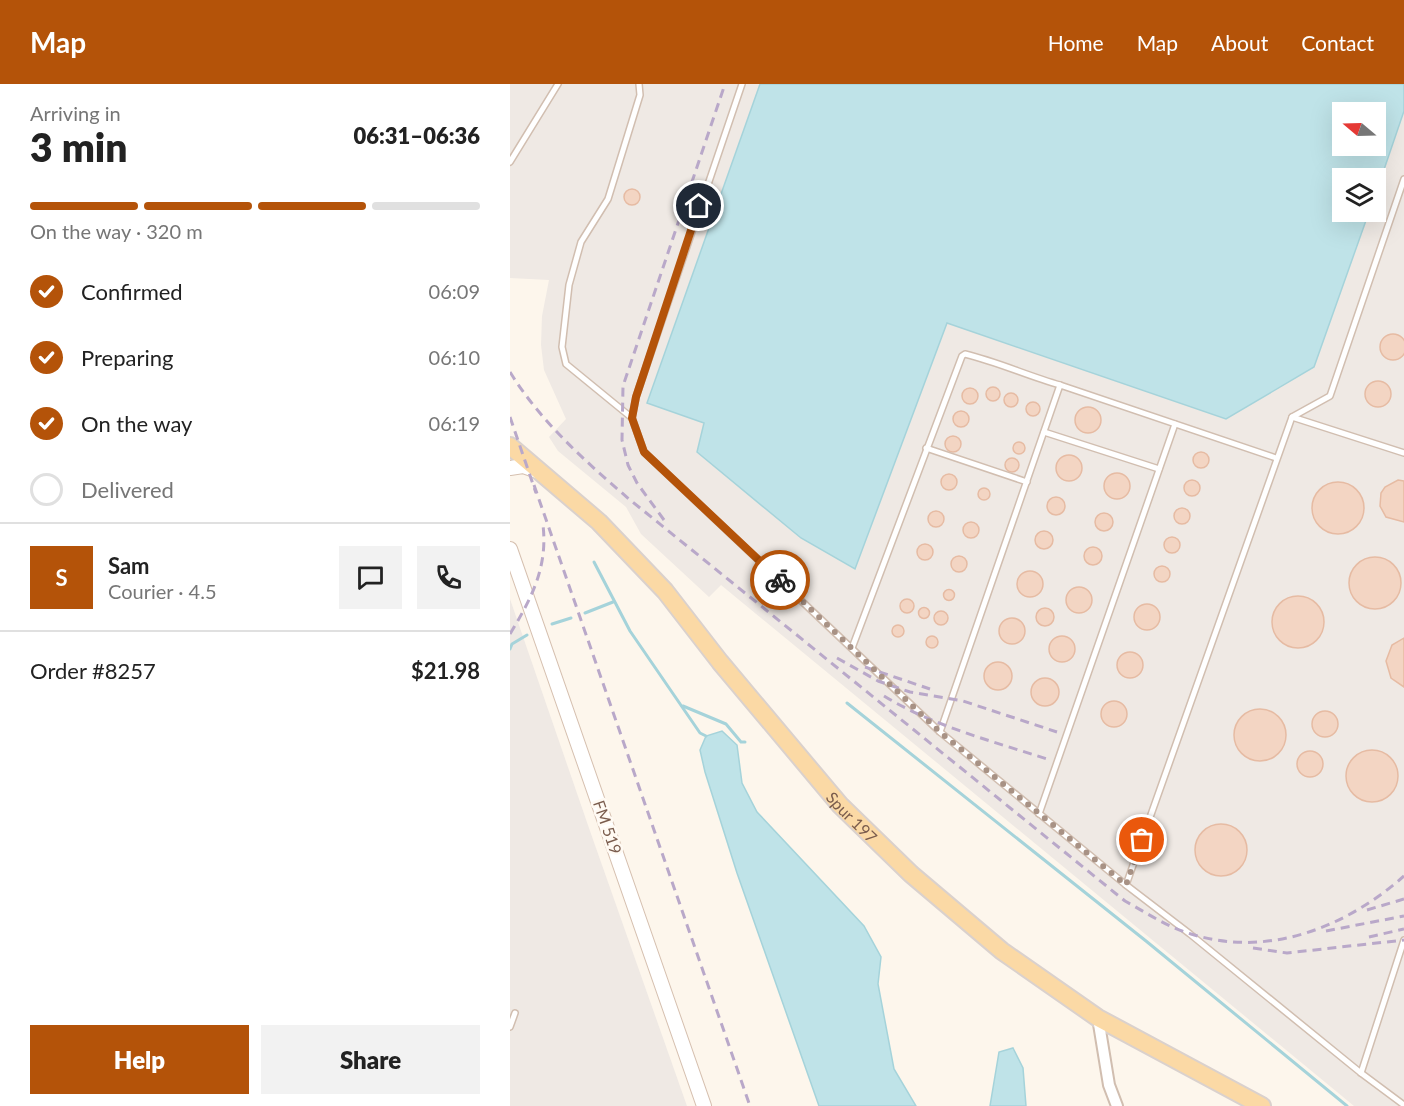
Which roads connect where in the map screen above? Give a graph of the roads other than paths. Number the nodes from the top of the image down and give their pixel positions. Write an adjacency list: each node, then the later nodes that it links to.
1 (558, 84): 4 (lane)
2 (639, 84): 8 (lane)
3 (742, 84): 8 (lane)
4 (510, 162)
5 (1404, 179): 7 (lane)
6 (1060, 385): 9 (lane); 10 (lane); 12 (lane)
7 (1292, 417): 13 (lane); 14 (lane)
8 (632, 418): 20 (lane)
9 (1175, 423): 14 (lane); 16 (lane)
10 (1044, 432): 16 (lane); 18 (lane)
11 (510, 446): 17 (main road, Spur 197)
12 (926, 448): 18 (lane); 20 (lane)
13 (1404, 453)
14 (1276, 458): 23 (lane)
15 (510, 468): 17 (main road)
16 (1159, 469): 22 (lane)
17 (543, 474): 26 (main road, Spur 197)
18 (1027, 482): 21 (lane)
19 (510, 549): 30 (main road, FM 519 / FM 519)
20 (852, 648): 21 (lane)
21 (940, 732): 22 (lane)
22 (1039, 813): 23 (lane)
23 (1126, 885): 28 (lane)
24 (1404, 940): 28 (lane)
25 (514, 1013): 27 (lane)
26 (1098, 1018): 31 (street); 32 (main road, Spur 197)
27 (510, 1027)
28 (1361, 1073): 29 (lane)
29 (1404, 1105)
30 (705, 1106)
31 (1117, 1106)
32 (1262, 1106)

